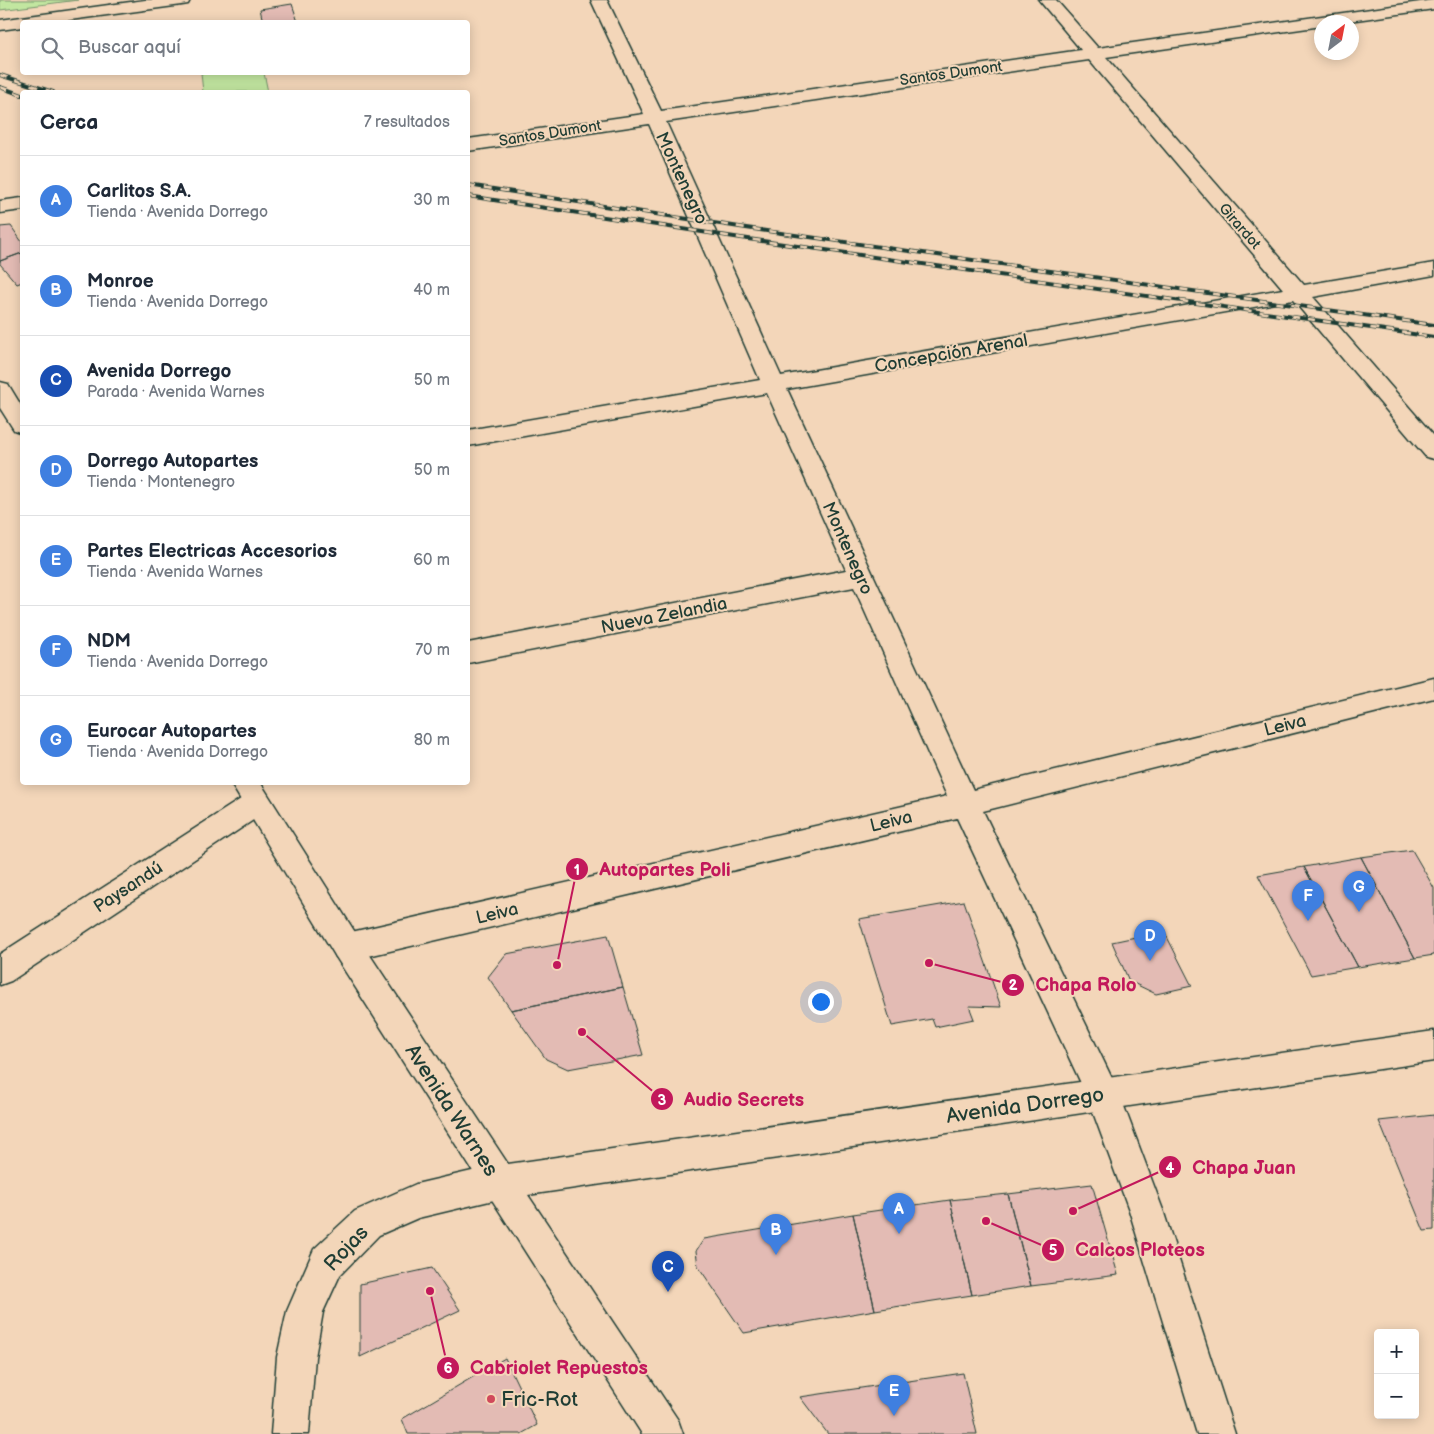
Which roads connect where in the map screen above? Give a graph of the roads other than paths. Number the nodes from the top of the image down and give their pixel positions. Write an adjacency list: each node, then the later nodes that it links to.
1 (182, 0): 5 (street)
2 (599, 0): 9 (street, Montenegro)
3 (1047, 0): 8 (street, Girardot)
4 (1434, 4): 8 (street, Santos Dumont)
5 (36, 20)
6 (20, 22): 7 (street)
7 (0, 25)
8 (1091, 53): 9 (street, Santos Dumont); 14 (street, Girardot)
9 (653, 117): 10 (street, Santos Dumont); 15 (street, Montenegro)
10 (470, 145)
11 (20, 204): 12 (street)
12 (0, 207)
13 (1434, 269): 14 (street, Concepción Arenal)
14 (1297, 292): 15 (street, Concepción Arenal); 19 (street, Girardot)
15 (776, 384): 18 (street, Concepción Arenal); 20 (street, Montenegro)
16 (0, 389): 17 (street)
17 (20, 423)
18 (470, 438)
19 (1434, 451)
20 (860, 577): 21 (street, Nueva Zelandia); 24 (street, Montenegro)
21 (470, 653)
22 (1434, 688): 24 (street, Leiva)
23 (250, 793): 25 (street, Avenida Warnes); 26 (street, Paysandú)
24 (965, 804): 25 (street, Leiva); 28 (street, Montenegro)
25 (347, 947): 29 (street, Avenida Warnes)
26 (0, 971)
27 (1434, 1046): 28 (street, Avenida Dorrego)
28 (1102, 1093): 29 (street, Avenida Dorrego); 32 (street, Montenegro)
29 (498, 1182): 30 (street, Rojas); 31 (street, Avenida Warnes)
30 (290, 1434)
31 (664, 1434)
32 (1216, 1434)

